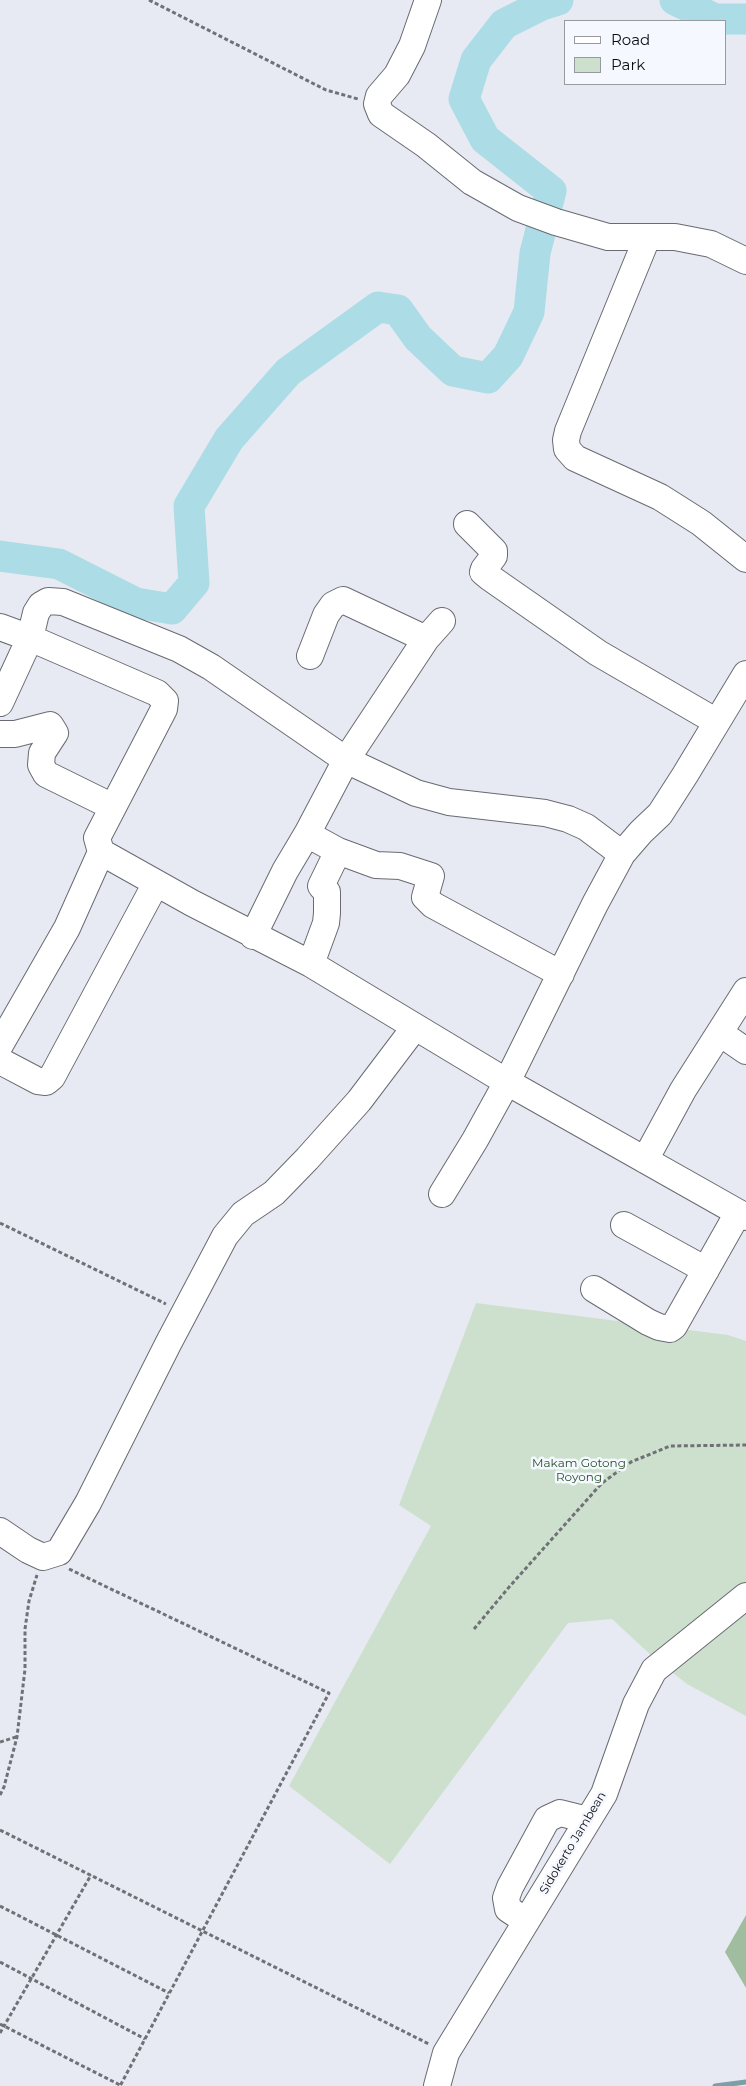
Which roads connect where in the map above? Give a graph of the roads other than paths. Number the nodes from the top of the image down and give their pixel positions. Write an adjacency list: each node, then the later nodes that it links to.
1 (428, 0): 2 (street)
2 (647, 238): 3 (street); 5 (street)
3 (746, 261)
4 (467, 524): 11 (street)
5 (746, 559)
6 (0, 628): 7 (street)
7 (30, 638): 10 (street); 13 (street); 14 (street)
8 (310, 656): 13 (street)
9 (746, 674): 11 (street)
10 (0, 703)
11 (717, 722): 18 (street)
12 (0, 734): 14 (street)
13 (346, 760): 15 (street); 18 (street)
14 (113, 807): 17 (street)
15 (307, 834): 16 (street); 19 (street)
16 (338, 851): 21 (street); 24 (street)
17 (102, 852): 20 (street); 28 (street)
18 (622, 854): 24 (street)
19 (285, 871): 21 (street); 22 (street)
20 (156, 883): 22 (street); 30 (street)
21 (321, 886): 23 (street)
22 (253, 936): 23 (street)
23 (311, 964): 26 (street)
24 (561, 974): 31 (street)
25 (746, 991): 27 (street)
26 (414, 1027): 31 (street); 38 (street)
27 (720, 1033): 29 (street); 32 (street)
28 (0, 1045)
29 (746, 1050)
30 (0, 1061)
31 (507, 1082): 32 (street); 33 (street)
32 (644, 1160): 34 (street)
33 (442, 1194)
34 (742, 1215): 36 (street)
35 (624, 1225): 36 (street)
36 (706, 1270): 37 (street)
37 (594, 1289)
38 (0, 1531)
39 (739, 1610): 40 (street, Sidokerto Jambean)
40 (588, 1820): 41 (street, Sidokerto Jambean); 41 (street)
41 (526, 1921): 42 (street, Sidokerto Jambean)
42 (437, 2086)

